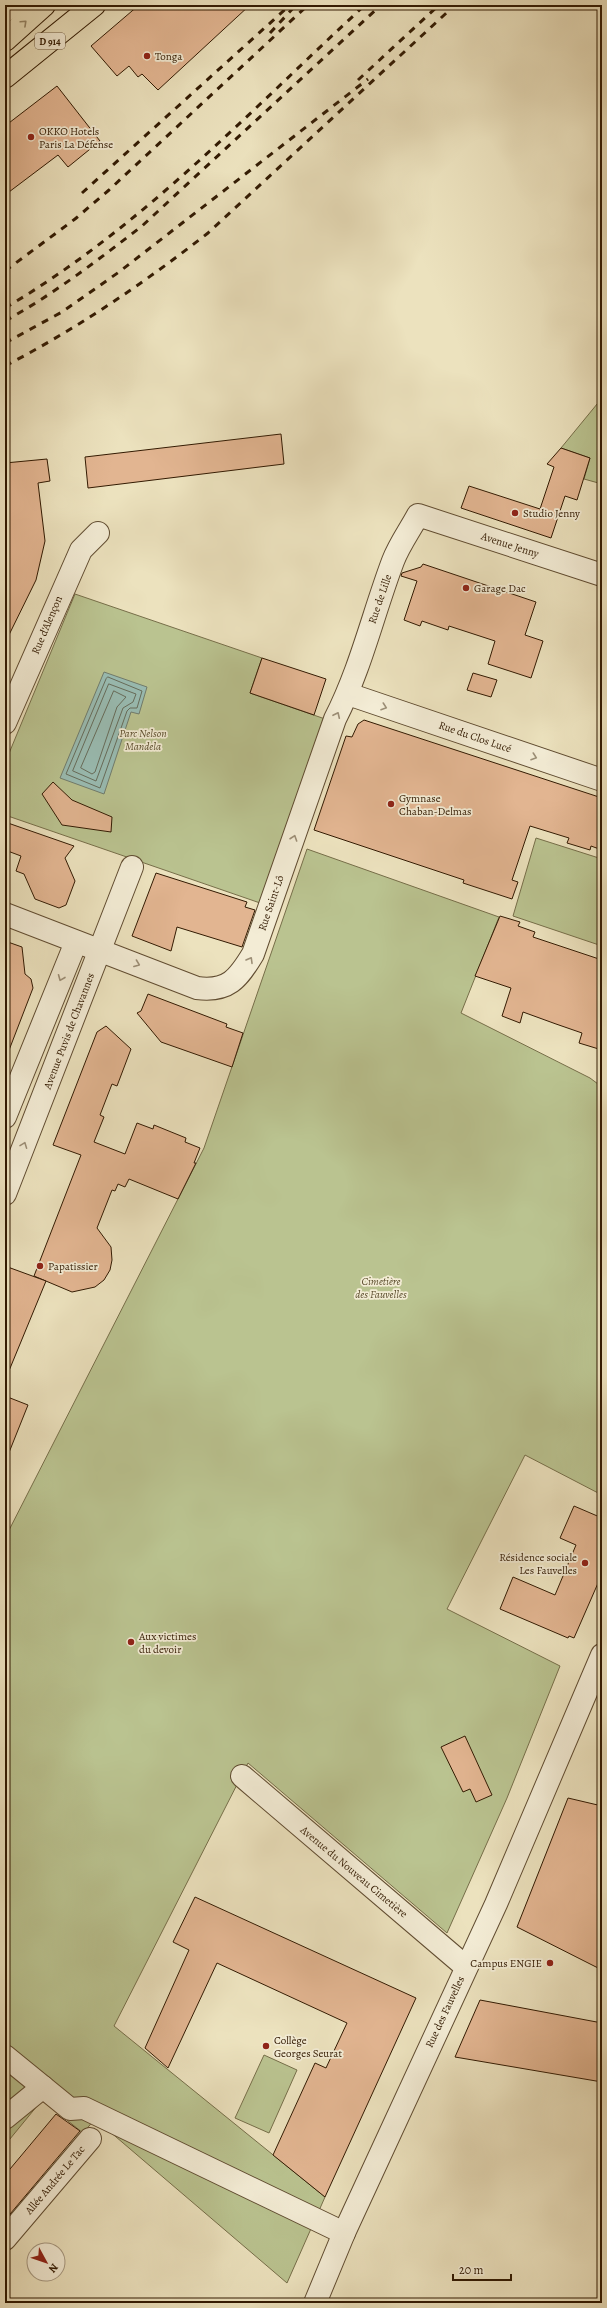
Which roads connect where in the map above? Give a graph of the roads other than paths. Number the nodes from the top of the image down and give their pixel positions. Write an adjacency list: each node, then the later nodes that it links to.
1 (13, 5): 4 (main road)
2 (44, 5): 5 (main road, one-way to 2)
3 (94, 5): 6 (main road, D 914)
4 (5, 11)
5 (5, 40)
6 (5, 77)
7 (418, 515): 9 (street, Avenue Jenny); 10 (street, Rue de Lille)
8 (98, 533): 11 (street, Rue d'Alençon)
9 (602, 575)
10 (349, 690): 12 (street, Rue du Clos Lucé, one-way to 12); 16 (street, Rue Saint-Lô, one-way to 10)
11 (5, 722)
12 (602, 780)
13 (132, 867): 16 (street, Avenue Puvis de Chavannes)
14 (5, 914): 15 (street, Rue Saint-Lô)
15 (76, 942): 16 (street, Rue Saint-Lô); 17 (street, one-way to 17)
16 (100, 951): 18 (street, Avenue Puvis de Chavannes, one-way to 16)
17 (5, 1117)
18 (5, 1194)
19 (602, 1654): 21 (street, Rue des Fauvelles)
20 (242, 1776): 21 (street, Avenue du Nouveau Cimetière)
21 (466, 1967): 26 (street, Rue des Fauvelles)
22 (5, 2056): 23 (street)
23 (43, 2087): 24 (street); 26 (street)
24 (5, 2118)
25 (90, 2139): 27 (street, Allée Andrée Le Tac)
26 (344, 2233): 28 (street, Rue des Fauvelles)
27 (5, 2239)
28 (315, 2303)

